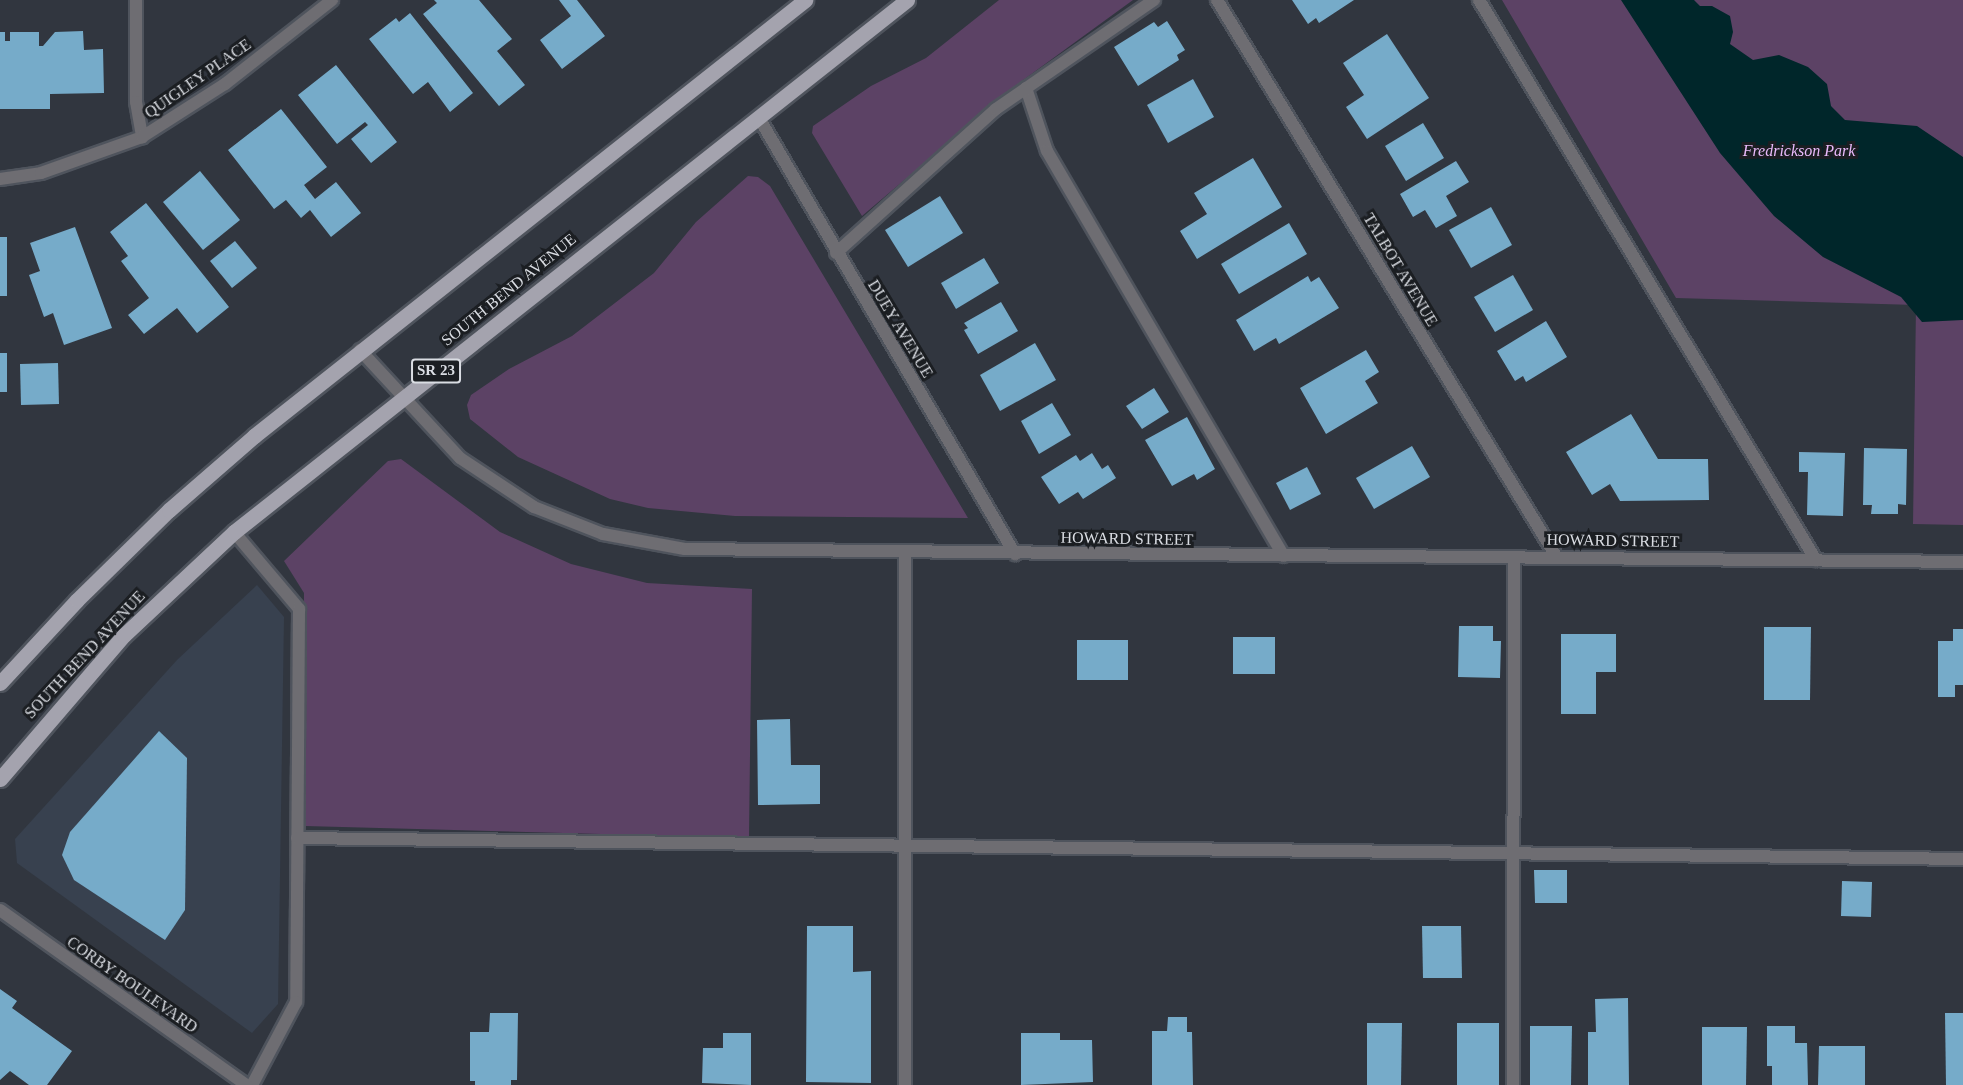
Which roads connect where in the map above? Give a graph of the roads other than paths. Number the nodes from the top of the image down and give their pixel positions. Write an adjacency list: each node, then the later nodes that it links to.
1 (136, 0): 10 (street)
2 (332, 0): 10 (street, QUIGLEY PLACE)
3 (805, 0): 13 (main road)
4 (907, 0): 9 (main road, SOUTH BEND AVENUE / SR 23)
5 (1154, 0): 8 (street)
6 (1217, 0): 19 (street, TALBOT AVENUE)
7 (1479, 0): 21 (street)
8 (1026, 88): 12 (street); 18 (street)
9 (759, 118): 12 (street, DUEY AVENUE); 14 (main road, SOUTH BEND AVENUE / SR 23)
10 (142, 136): 11 (street, QUIGLEY PLACE)
11 (0, 179)
12 (836, 253): 17 (street, DUEY AVENUE)
13 (360, 350): 14 (street, HOWARD STREET); 23 (main road)
14 (405, 397): 15 (main road, SOUTH BEND AVENUE / SR 23); 16 (street, HOWARD STREET)
15 (234, 532): 24 (main road, SOUTH BEND AVENUE / SR 23); 25 (street)
16 (905, 554): 17 (street, HOWARD STREET); 26 (street)
17 (1016, 554): 18 (street, HOWARD STREET)
18 (1284, 556): 20 (street, HOWARD STREET)
19 (1556, 556): 20 (street, HOWARD STREET); 21 (street, HOWARD STREET)
20 (1514, 557): 27 (street)
21 (1816, 560): 22 (street, HOWARD STREET)
22 (1963, 562)
23 (0, 683)
24 (0, 779)
25 (297, 838): 26 (street); 31 (street)
26 (904, 846): 27 (street); 32 (street)
27 (1513, 853): 28 (street); 33 (street)
28 (1963, 859)
29 (0, 910): 30 (street, CORBY BOULEVARD)
30 (246, 1085)
31 (252, 1085)
32 (905, 1085)
33 (1513, 1085)

